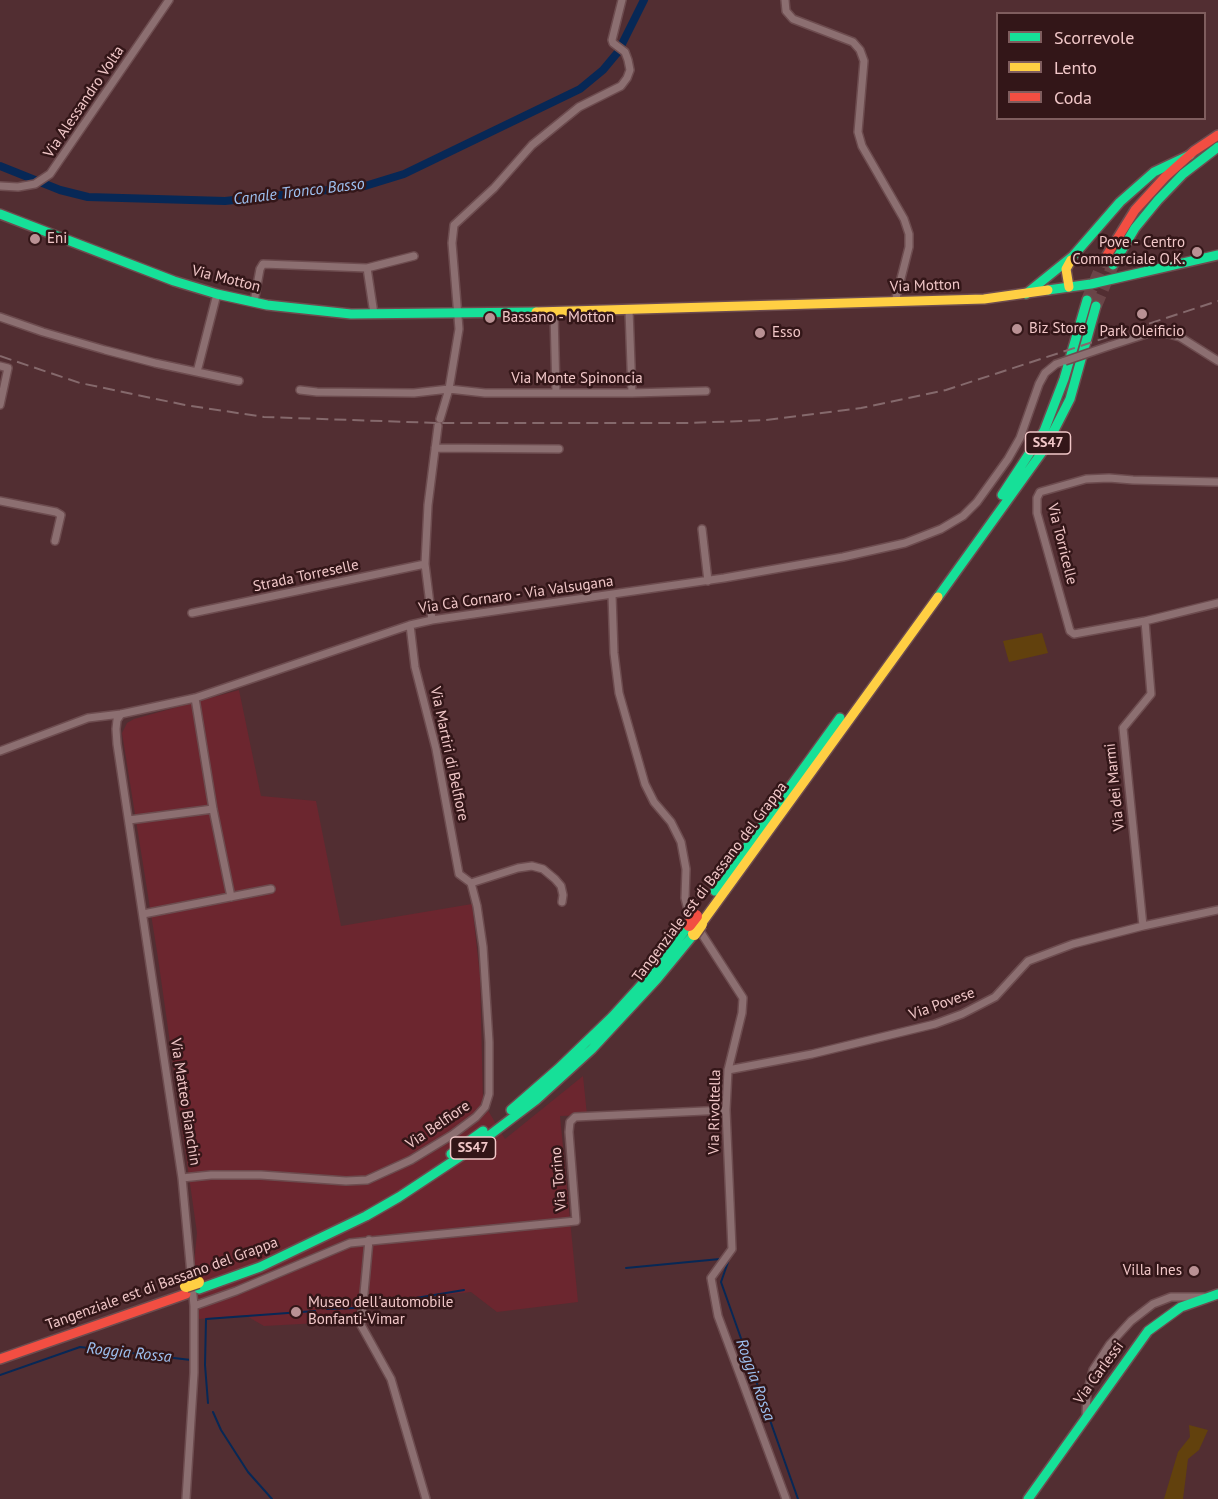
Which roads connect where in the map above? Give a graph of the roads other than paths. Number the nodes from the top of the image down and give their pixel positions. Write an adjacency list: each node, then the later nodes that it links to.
1 (169, 0): 8 (street, Via Alessandro Volta)
2 (622, 0): 22 (street)
3 (785, 0): 18 (street)
4 (1218, 126): 7 (main road)
5 (1218, 135): 7 (main road)
6 (1218, 147): 7 (main road)
7 (1192, 153): 12 (main road)
8 (0, 186)
9 (0, 214): 15 (main road, Via Motton)
10 (1218, 255): 14 (main road, Via Motton)
11 (414, 256): 13 (street)
12 (1073, 256): 14 (main road); 16 (main road)
13 (367, 268): 17 (street); 23 (street)
14 (1069, 287): 16 (main road, Via Motton)
15 (217, 294): 17 (main road, Via Motton); 27 (street)
16 (1026, 294): 18 (main road, Via Motton)
17 (254, 302): 23 (main road, Via Motton)
18 (895, 302): 20 (main road, Via Motton)
19 (1091, 303): 65 (main road, Tangenziale est di Bassano del Grappa / SS47)
20 (629, 310): 21 (main road, Via Motton); 33 (street)
21 (554, 312): 22 (main road, Via Motton); 32 (street)
22 (458, 313): 23 (main road, Via Motton); 29 (street)
23 (374, 314)
24 (0, 317): 27 (street)
25 (1218, 361): 42 (street, Via Cà Cornaro - Via Valsugana, bridge)
26 (4, 367): 34 (street)
27 (197, 372): 28 (street)
28 (239, 381)
29 (449, 389): 30 (street, Via Monte Spinoncia); 32 (street, Via Monte Spinoncia); 35 (street)
30 (300, 390)
31 (706, 391): 33 (street, Via Monte Spinoncia)
32 (556, 393): 33 (street, Via Monte Spinoncia)
33 (632, 393)
34 (0, 405)
35 (435, 448): 36 (street); 41 (street)
36 (559, 449)
37 (1218, 482): 47 (street, Via Torricelle)
38 (0, 501): 40 (street)
39 (702, 529): 42 (street)
40 (55, 541)
41 (425, 564): 45 (street, Strada Torreselle); 46 (street)
42 (708, 581): 43 (street, Via Cà Cornaro - Via Valsugana)
43 (612, 595): 46 (street, Via Cà Cornaro - Via Valsugana); 61 (street, Via Rivoltella)
44 (1218, 603): 47 (street, Via Torricelle)
45 (192, 614)
46 (432, 620): 48 (street, Via Cà Cornaro - Via Valsugana)
47 (1145, 621): 60 (street, Via dei Marmi)
48 (410, 625): 49 (street, Via Cà Cornaro - Via Valsugana); 54 (street, Via Martiri di Belfiore)
49 (195, 698): 50 (street, Via Cà Cornaro - Via Valsugana); 52 (street)
50 (121, 714): 51 (street, Via Cà Cornaro - Via Valsugana); 53 (street, Via Matteo Bianchin)
51 (0, 752)
52 (213, 809): 53 (street); 56 (street)
53 (129, 820): 59 (street, Via Matteo Bianchin)
54 (471, 883): 57 (street); 63 (street, Via Belfiore)
55 (271, 889): 56 (street)
56 (231, 897): 59 (street)
57 (562, 902)
58 (1218, 910): 60 (street, Via Povese)
59 (143, 914): 63 (street, Via Matteo Bianchin)
60 (1143, 926): 61 (street, Via Povese)
61 (728, 1070): 62 (street, Via Rivoltella)
62 (726, 1110): 64 (street, Via Torino); 73 (street, Via Rivoltella)
63 (182, 1178): 67 (street, Via Matteo Bianchin)
64 (369, 1240): 67 (street, Via Torino); 72 (street)
65 (192, 1288): 68 (main road, Tangenziale est di Bassano del Grappa / SS47); 69 (main road, Tangenziale est di Bassano del Grappa / SS47)
66 (1214, 1296): 70 (main road, Via Carlessi); 70 (street)
67 (194, 1306): 71 (street, Via Matteo Bianchin)
68 (0, 1352)
69 (0, 1359)
70 (1086, 1417): 74 (main road, Via Carlessi)
71 (186, 1499)
72 (426, 1499)
73 (786, 1499)
74 (1028, 1499)

